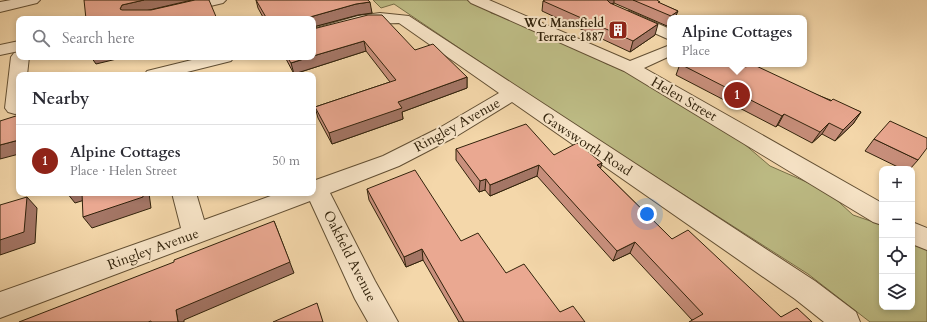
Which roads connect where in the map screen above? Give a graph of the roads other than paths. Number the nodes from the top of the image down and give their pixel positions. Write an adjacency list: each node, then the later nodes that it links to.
1 (218, 0): 7 (street)
2 (476, 0): 15 (street, Helen Street)
3 (25, 1): 4 (street); 6 (street)
4 (0, 7)
5 (614, 9): 9 (street)
6 (21, 16)
7 (148, 16)
8 (316, 33): 19 (street, Gawsworth Road)
9 (667, 34)
10 (16, 47): 11 (street)
11 (0, 50)
12 (667, 51): 15 (street)
13 (19, 60): 17 (street)
14 (218, 60): 16 (street)
15 (630, 67): 25 (street, Helen Street)
16 (191, 71)
17 (17, 72)
18 (16, 80): 20 (street)
19 (512, 94): 21 (street, Ringley Avenue); 31 (street, Gawsworth Road)
20 (11, 109)
21 (316, 189)
22 (185, 196): 26 (street)
23 (298, 196): 26 (street, Ringley Avenue)
24 (315, 196): 30 (street, Oakfield Avenue)
25 (879, 213)
26 (195, 233): 29 (street, Ringley Avenue)
27 (915, 234): 28 (street)
28 (927, 240)
29 (0, 305)
30 (384, 322)
31 (846, 322)

